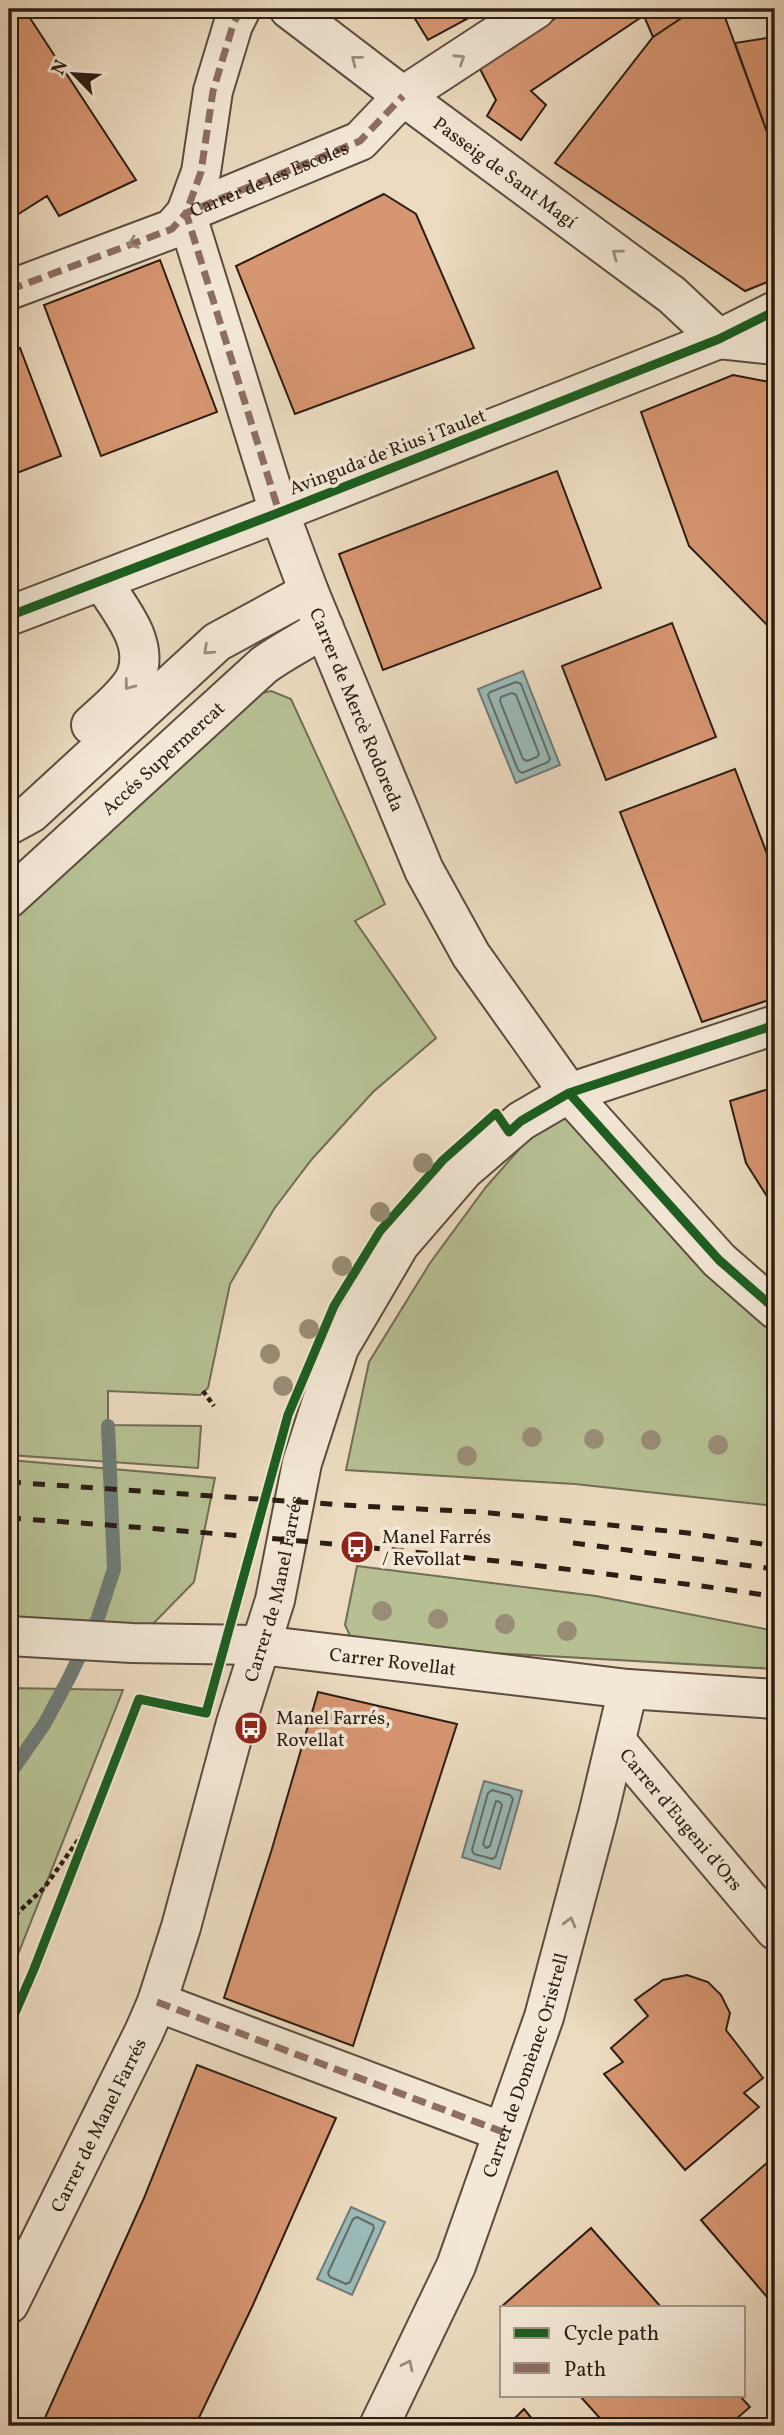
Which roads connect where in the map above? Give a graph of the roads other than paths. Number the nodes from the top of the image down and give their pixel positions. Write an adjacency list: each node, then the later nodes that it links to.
1 (241, 9): 5 (street)
2 (289, 9): 4 (street, Passeig de Sant Magí, one-way to 2)
3 (536, 9): 4 (street, Carrer de les Escoles, one-way to 3)
4 (403, 96): 5 (street, Carrer de les Escoles); 8 (street, Passeig de Sant Magí, one-way to 4)
5 (186, 213): 6 (street, Carrer de les Escoles, one-way to 6); 10 (street, Carrer de Mercè Rodoreda)
6 (9, 290)
7 (775, 311): 8 (street, Avinguda de Rius i Taulet)
8 (719, 339): 9 (street); 10 (street, Avinguda de Rius i Taulet)
9 (775, 345)
10 (279, 512): 11 (street, Avinguda de Rius i Taulet); 12 (street, Carrer de Mercè Rodoreda)
11 (102, 581): 13 (street, Avinguda de Rius i Taulet); 14 (street, one-way to 14)
12 (316, 609): 15 (street, one-way to 15); 16 (street); 18 (street, Carrer de Mercè Rodoreda)
13 (9, 616)
14 (9, 802)
15 (9, 825)
16 (9, 873)
17 (775, 1025): 18 (street, Carrer de Manel Farrés)
18 (569, 1093): 19 (street, Carrer de Mercè Rodoreda); 21 (street, Carrer de Manel Farrés)
19 (775, 1310)
20 (9, 1636): 21 (street, Carrer Rovellat)
21 (260, 1645): 22 (street, Carrer Rovellat); 26 (street, Carrer de Manel Farrés)
22 (628, 1689): 23 (street, Carrer Rovellat); 24 (street, Carrer de Domènec Oristrell)
23 (775, 1699)
24 (616, 1741): 25 (street, Carrer d'Eugeni d'Ors); 27 (street, Carrer de Domènec Oristrell, one-way to 24)
25 (775, 1930)
26 (156, 2002): 27 (street); 28 (street, Carrer de Manel Farrés)
27 (503, 2132): 29 (street, Carrer de Domènec Oristrell, one-way to 27)
28 (9, 2304)
29 (379, 2426)

